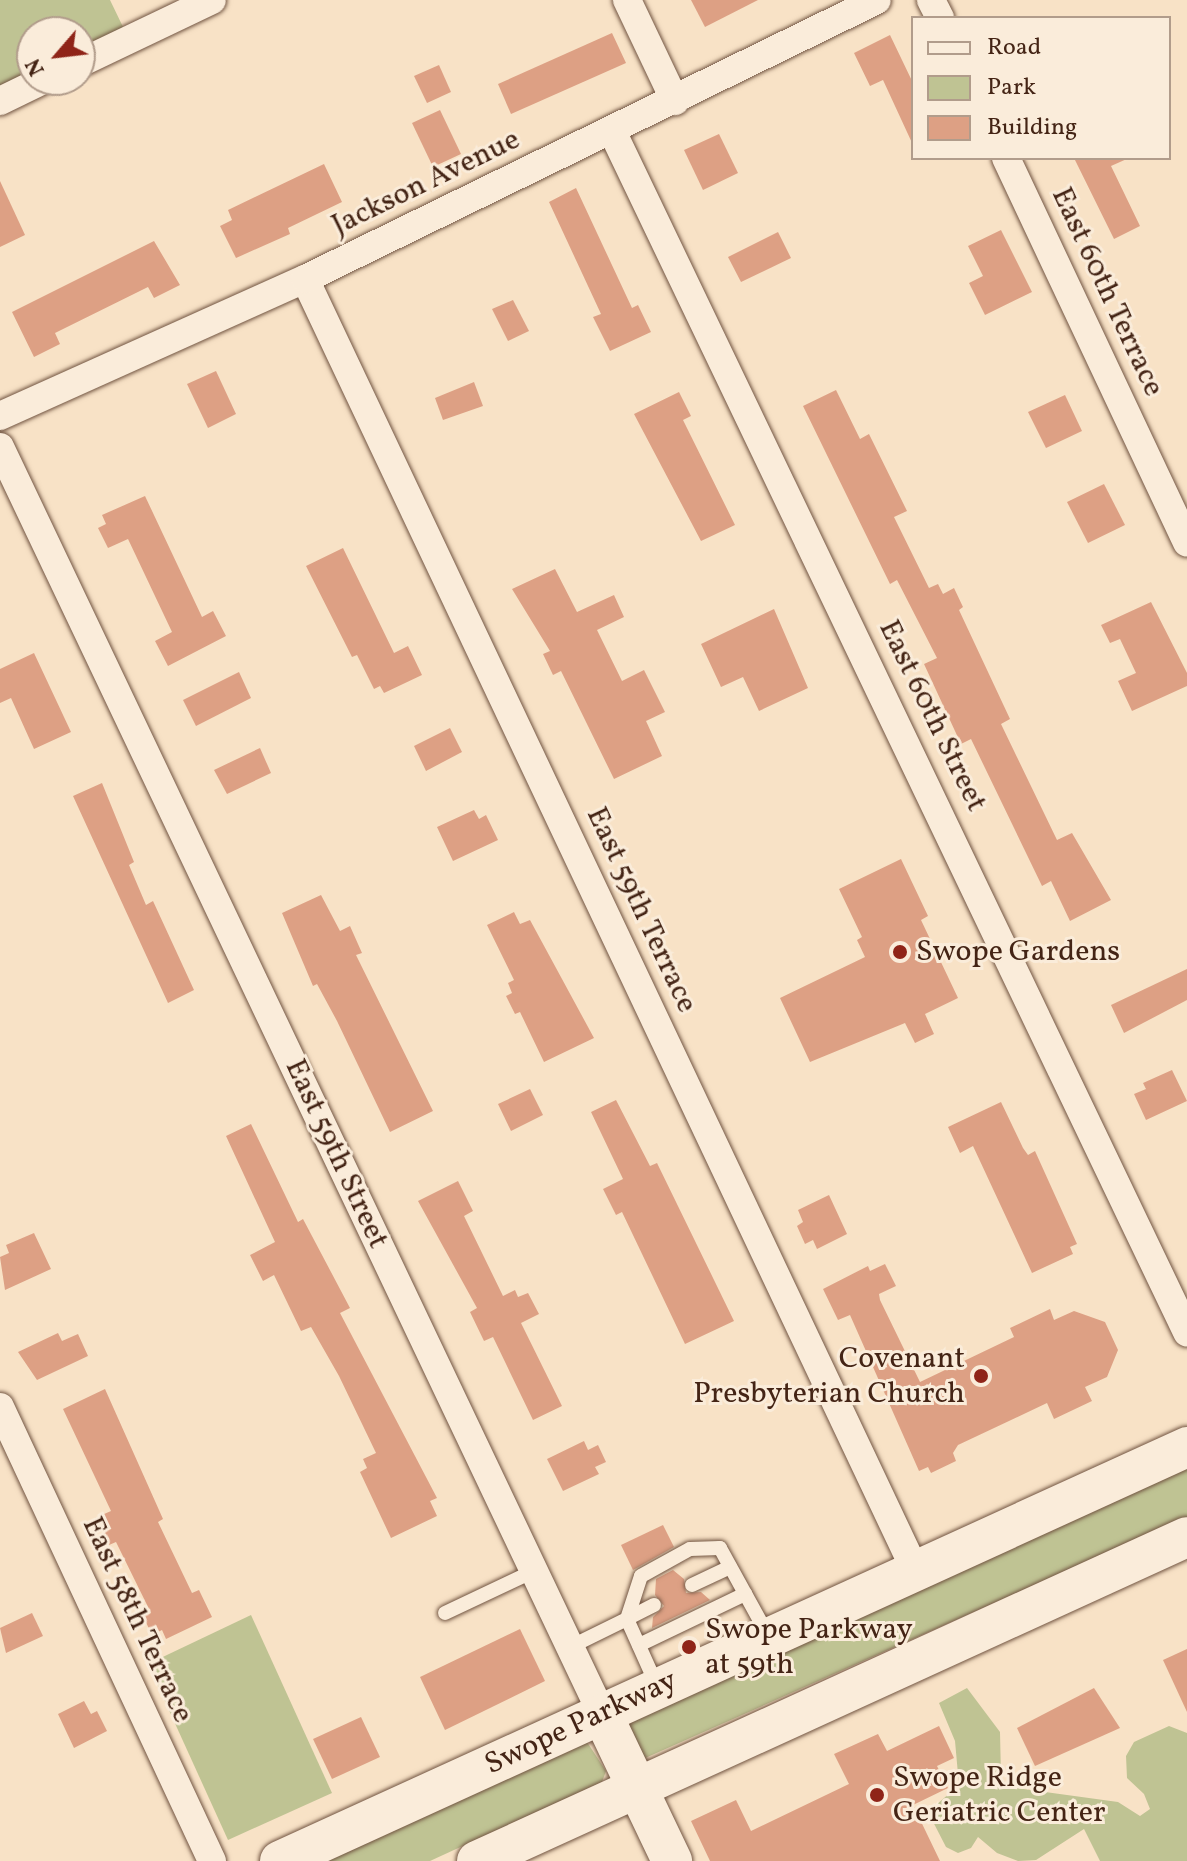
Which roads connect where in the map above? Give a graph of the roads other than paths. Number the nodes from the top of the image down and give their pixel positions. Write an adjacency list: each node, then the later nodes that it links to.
1 (212, 0): 4 (street)
2 (627, 0): 5 (street)
3 (877, 0): 5 (street, Jackson Avenue)
4 (96, 55)
5 (675, 101): 6 (street, Jackson Avenue)
6 (612, 131): 8 (street, Jackson Avenue); 12 (street, East 60th Street)
7 (1007, 160): 11 (street, East 60th Terrace)
8 (305, 279): 9 (street, Jackson Avenue); 17 (street, East 59th Terrace)
9 (0, 416)
10 (0, 447): 18 (street, East 59th Street)
11 (1187, 542)
12 (1187, 1332)
13 (0, 1407): 30 (street, East 58th Terrace)
14 (1187, 1447): 17 (main road, Swope Parkway)
15 (1187, 1537): 29 (main road)
16 (730, 1567): 19 (lane); 20 (lane); 23 (lane)
17 (915, 1570): 24 (main road, Swope Parkway)
18 (534, 1571): 22 (lane); 26 (street, East 59th Street)
19 (692, 1585)
20 (745, 1594): 24 (lane); 25 (lane)
21 (654, 1605): 23 (lane)
22 (445, 1613)
23 (627, 1619): 25 (lane); 26 (lane)
24 (769, 1637): 27 (main road, Swope Parkway)
25 (639, 1645): 27 (lane)
26 (570, 1647): 28 (street, East 59th Street)
27 (658, 1688): 28 (main road, Swope Parkway)
28 (602, 1714): 29 (main road, East 59th Street); 31 (main road, Swope Parkway)
29 (637, 1787): 32 (main road); 33 (main road, East 59th Street)
30 (212, 1861)
31 (280, 1861)
32 (477, 1861)
33 (672, 1861)

